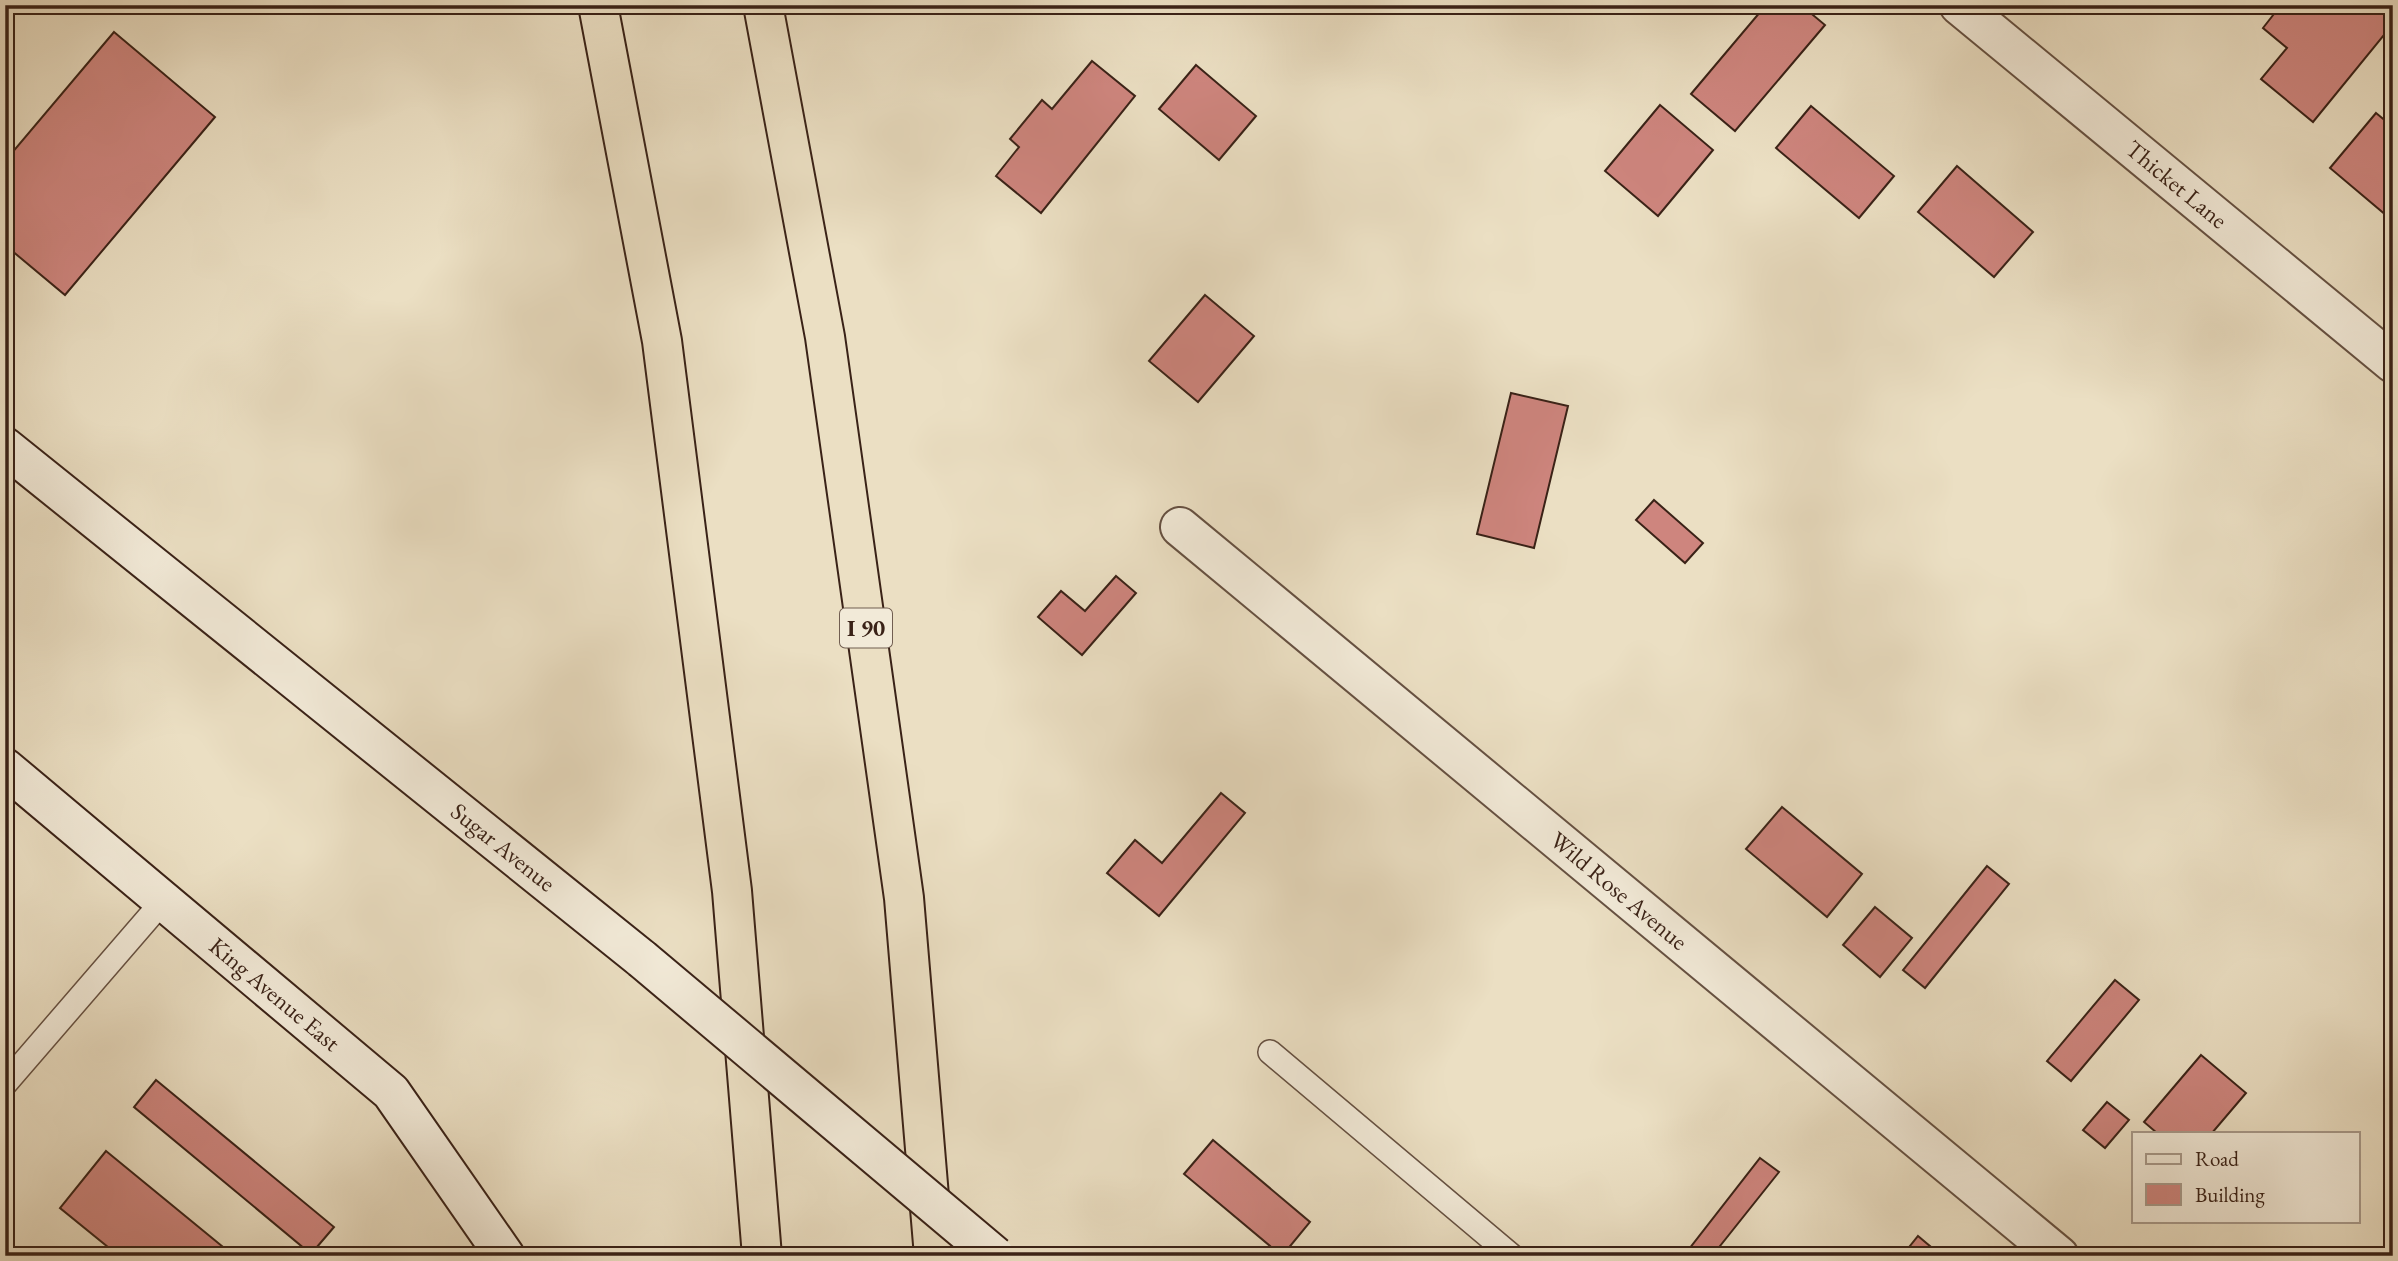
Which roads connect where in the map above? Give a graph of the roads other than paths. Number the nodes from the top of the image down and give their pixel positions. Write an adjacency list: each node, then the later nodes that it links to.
1 (598, 5): 12 (highway)
2 (763, 5): 13 (highway, I 90)
3 (1959, 5): 4 (main road, Thicket Lane)
4 (2393, 363)
5 (5, 447): 14 (main road, Sugar Avenue, bridge)
6 (1180, 527): 16 (main road, Wild Rose Avenue)
7 (5, 768): 8 (main road, King Avenue East)
8 (163, 901): 10 (lane); 11 (main road, King Avenue East)
9 (1270, 1052): 15 (lane)
10 (5, 1084)
11 (505, 1256)
12 (762, 1256)
13 (934, 1256)
14 (995, 1256)
15 (1512, 1256)
16 (2059, 1256)

